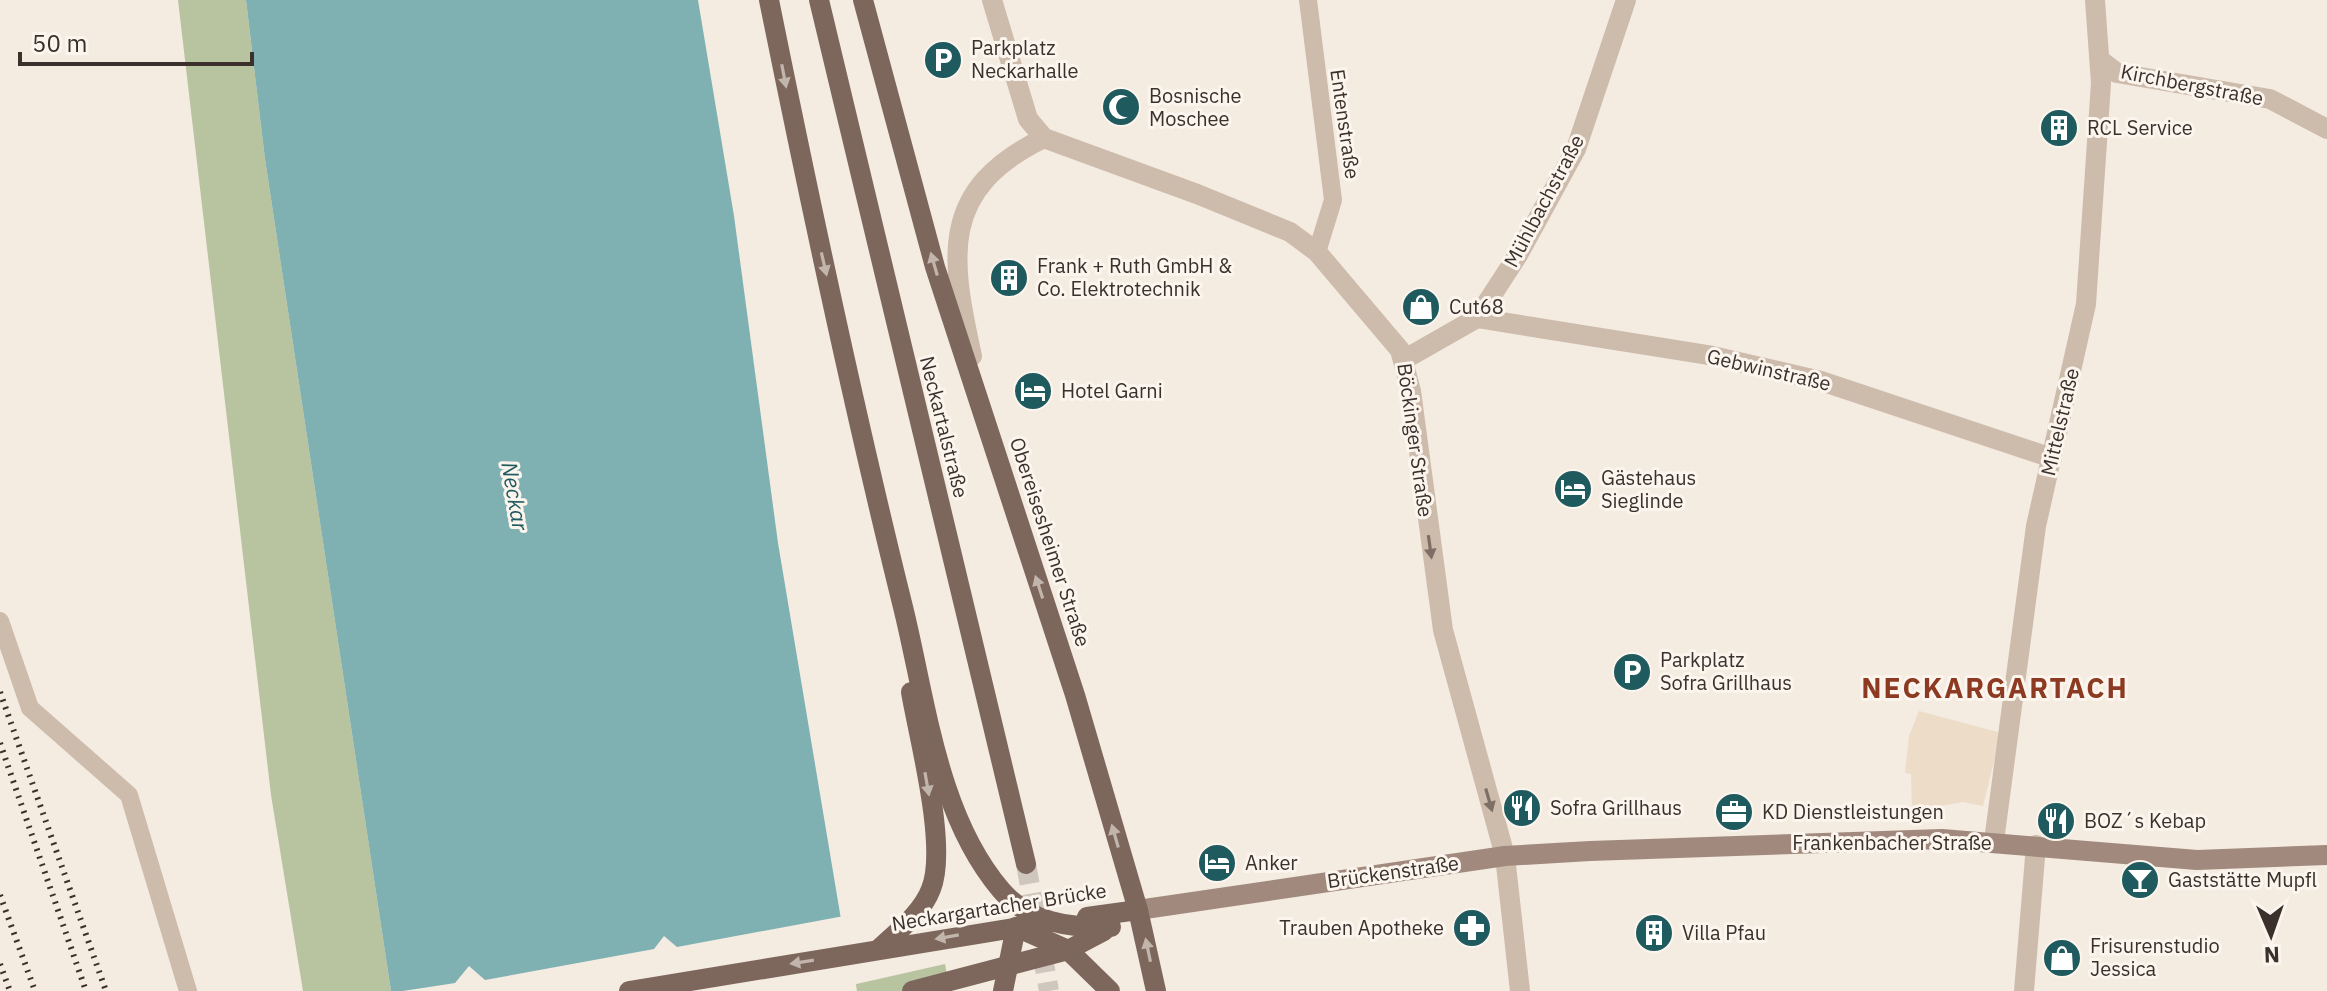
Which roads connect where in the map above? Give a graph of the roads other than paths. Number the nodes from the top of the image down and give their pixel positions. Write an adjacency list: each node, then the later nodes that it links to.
1 (769, 0): 16 (main road, one-way to 16)
2 (819, 0): 22 (main road, Neckartalstraße)
3 (863, 0): 14 (main road, one-way to 3)
4 (992, 0): 10 (street)
5 (1308, 0): 11 (lane, Entenstraße)
6 (1626, 0): 12 (street, Mühlbachstraße)
7 (2095, 0): 8 (street, Mittelstraße)
8 (2100, 60): 9 (street, Kirchbergstraße); 15 (street, Mittelstraße)
9 (2327, 129)
10 (1044, 138): 11 (street, Böckinger Straße); 14 (street, Obereisesheimer Straße)
11 (1317, 252): 13 (street, Böckinger Straße)
12 (1477, 318): 13 (street, Mühlbachstraße); 15 (street, Gebwinstraße)
13 (1405, 359): 21 (street, Böckinger Straße, one-way to 21)
14 (985, 418): 23 (main road, Obereisesheimer Straße, one-way to 14)
15 (2052, 458): 18 (street, Mittelstraße)
16 (880, 514): 24 (main road); 27 (main road, one-way to 27)
17 (0, 621): 30 (lane)
18 (1994, 841): 19 (main road, Frankenbacher Straße); 21 (main road, Frankenbacher Straße)
19 (2036, 845): 20 (main road, Frankenbacher Straße); 37 (street)
20 (2327, 855)
21 (1505, 856): 23 (main road, Brückenstraße); 36 (street, Böckinger Straße)
22 (1026, 864)
23 (1138, 910): 24 (main road, Neckargartacher Brücke); 26 (main road, Neckargartacher Brücke); 35 (main road, Obereisesheimer Straße, one-way to 23)
24 (1048, 923): 25 (main road, Neckargartacher Brücke); 26 (main road)
25 (1016, 927): 27 (main road, Neckargartacher Brücke, one-way to 27); 28 (main road); 29 (main road)
26 (1111, 927): 28 (main road, Neckargartacher Brücke)
27 (879, 949): 31 (main road, Neckargartacher Brücke, one-way to 31)
28 (1068, 950): 29 (main road, Neckargartacher Brücke); 34 (main road)
29 (1007, 968): 32 (main road, Neckargartacher Brücke); 33 (main road)
30 (188, 991)
31 (629, 991)
32 (912, 991)
33 (1003, 991)
34 (1110, 991)
35 (1156, 991)
36 (1520, 991)
37 (2024, 991)

